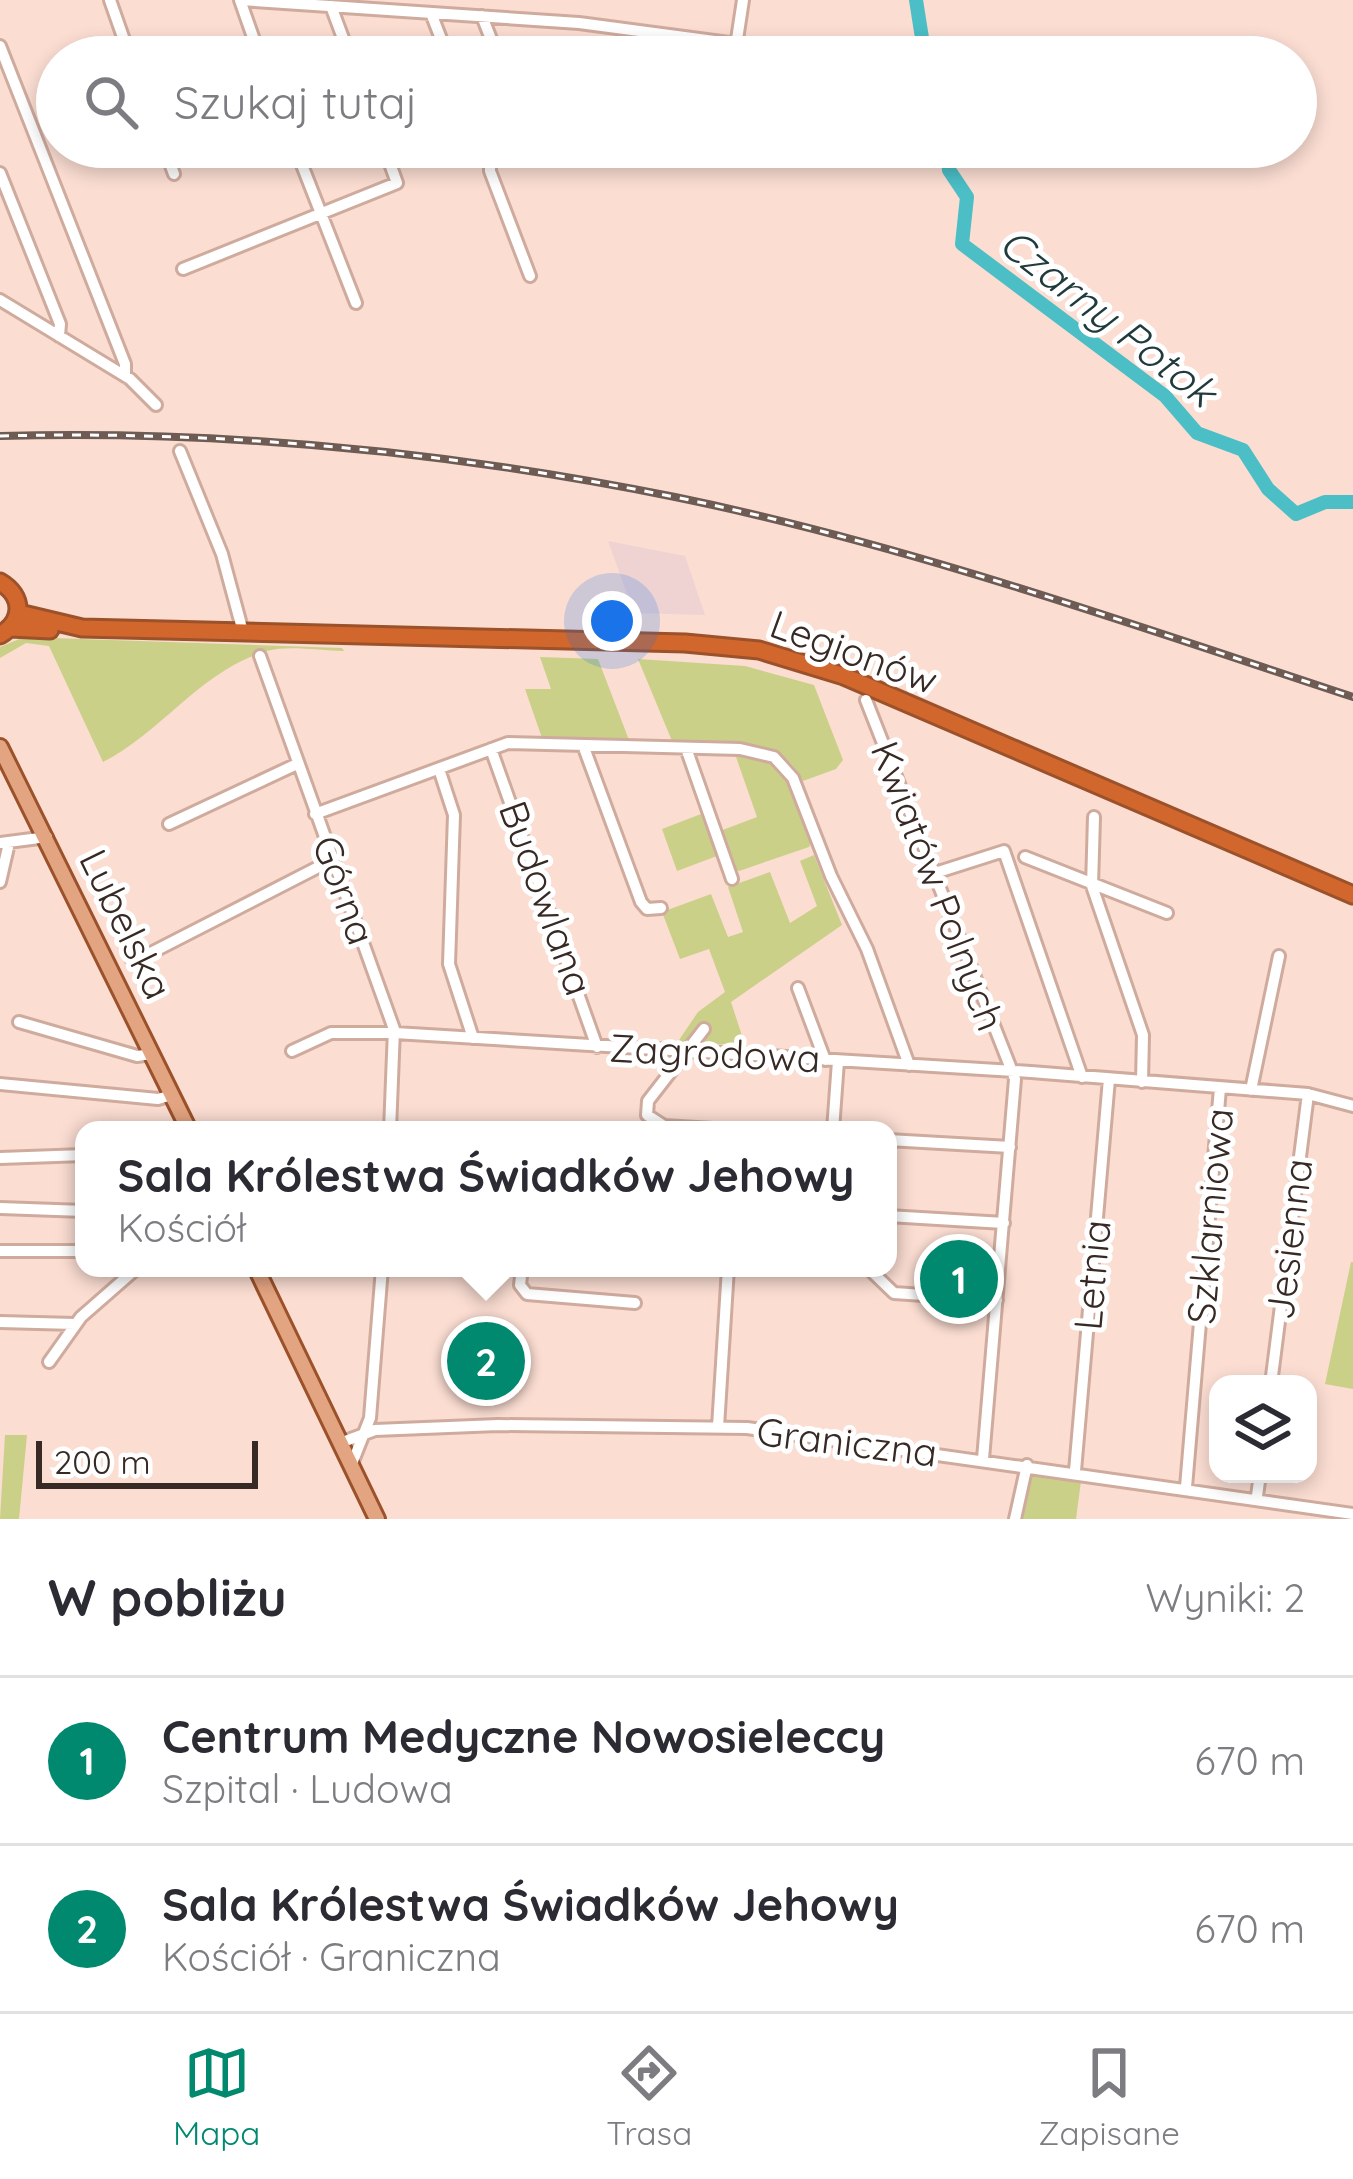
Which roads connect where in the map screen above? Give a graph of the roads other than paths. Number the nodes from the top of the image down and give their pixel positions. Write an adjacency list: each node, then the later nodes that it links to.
1 (110, 0): 7 (street)
2 (240, 0): 4 (street); 8 (street)
3 (742, 0): 13 (street)
4 (331, 6): 5 (street); 9 (street)
5 (431, 13): 6 (street); 10 (street)
6 (482, 16): 11 (street); 12 (street)
7 (123, 36)
8 (253, 36)
9 (342, 36)
10 (440, 36)
11 (490, 36)
12 (671, 36)
13 (737, 36)
14 (0, 46): 15 (street)
15 (36, 138)
16 (48, 168): 29 (street)
17 (172, 168): 22 (street)
18 (304, 168): 23 (street)
19 (392, 168): 23 (street)
20 (490, 168): 25 (street)
21 (0, 173): 28 (street)
22 (174, 174)
23 (323, 216): 24 (street); 27 (street)
24 (183, 269)
25 (530, 276)
26 (0, 300): 28 (street)
27 (356, 304)
28 (59, 336): 29 (street)
29 (125, 376): 30 (street)
30 (156, 405)
31 (180, 452): 34 (street)
32 (0, 582): 33 (highway)
33 (10, 625): 34 (highway, Legionów)
34 (243, 632): 55 (highway, Legionów)
35 (260, 656): 41 (street, Górna)
36 (866, 700): 51 (street, Kwiatów Polnych)
37 (583, 745): 39 (street); 40 (street); 56 (street)
38 (0, 747): 43 (main road, Lubelska)
39 (686, 748): 52 (street); 70 (street)
40 (491, 749): 42 (street); 65 (street, Budowlana)
41 (297, 764): 44 (street, Górna); 46 (street)
42 (439, 769): 44 (street); 64 (street)
43 (7, 775): 47 (main road, Lubelska)
44 (315, 814): 50 (street, Górna)
45 (1094, 818): 54 (street)
46 (170, 824)
47 (47, 837): 48 (street); 68 (main road, Lubelska)
48 (4, 843): 53 (street)
49 (1025, 857): 54 (street)
50 (332, 860): 59 (street); 63 (street, Górna)
51 (935, 873): 71 (street, Kwiatów Polnych); 72 (street)
52 (732, 879)
53 (0, 882)
54 (1091, 886): 57 (street); 74 (street)
55 (1353, 895)
56 (661, 908)
57 (1166, 914)
58 (1279, 956): 77 (street)
59 (131, 958)
60 (798, 988): 69 (street)
61 (19, 1022): 68 (street)
62 (704, 1029): 66 (street)
63 (395, 1033): 64 (street, Zagrodowa); 67 (street, Zagrodowa); 82 (street, Górna)
64 (472, 1038): 65 (street, Zagrodowa)
65 (597, 1047): 66 (street, Zagrodowa)
66 (686, 1051): 69 (street, Zagrodowa); 83 (street)
67 (292, 1052)
68 (152, 1054): 78 (main road, Lubelska)
69 (831, 1060): 70 (street, Zagrodowa); 84 (street)
70 (909, 1065): 71 (street, Zagrodowa)
71 (1010, 1071): 72 (street, Zagrodowa); 86 (street, Kwiatów Polnych)
72 (1082, 1077): 73 (street, Zagrodowa)
73 (1109, 1079): 74 (street, Zagrodowa); 113 (street, Letnia)
74 (1142, 1082): 76 (street, Zagrodowa)
75 (0, 1084): 78 (street)
76 (1220, 1088): 77 (street, Zagrodowa); 115 (street, Szklarniowa)
77 (1251, 1090): 79 (street, Zagrodowa)
78 (172, 1094): 81 (main road, Lubelska)
79 (1307, 1094): 80 (street, Zagrodowa); 106 (street, Jesienna)
80 (1353, 1106)
81 (185, 1121)
82 (390, 1121)
83 (656, 1121)
84 (833, 1121)
85 (897, 1141): 86 (street)
86 (1010, 1147): 92 (street, Kwiatów Polnych)
87 (75, 1155): 88 (street)
88 (0, 1159)
89 (0, 1208): 90 (street)
90 (75, 1211)
91 (897, 1217): 92 (street)
92 (1004, 1223): 101 (street, Kwiatów Polnych)
93 (0, 1251): 94 (street)
94 (75, 1251)
95 (127, 1277): 104 (street)
96 (260, 1277): 109 (main road)
97 (381, 1277): 108 (street)
98 (522, 1277): 102 (street)
99 (727, 1277): 107 (street)
100 (877, 1277): 101 (street)
101 (997, 1300): 110 (street, Kwiatów Polnych)
102 (635, 1303)
103 (0, 1322): 104 (street)
104 (75, 1324): 105 (street)
105 (49, 1362)
106 (1272, 1375)
107 (718, 1427): 108 (street, Graniczna); 110 (street, Graniczna)
108 (368, 1432): 109 (street, Graniczna); 112 (street)
109 (340, 1443): 112 (main road)
110 (983, 1459): 111 (street, Graniczna)
111 (1027, 1465): 113 (street, Graniczna); 120 (street)
112 (351, 1466): 119 (main road)
113 (1075, 1472): 115 (street, Graniczna)
114 (1259, 1483): 116 (street)
115 (1186, 1487): 116 (street, Graniczna)
116 (1258, 1496): 117 (street, Graniczna)
117 (1296, 1502): 118 (street, Graniczna); 121 (street)
118 (1353, 1514)
119 (377, 1519)
120 (1016, 1519)
121 (1293, 1519)

